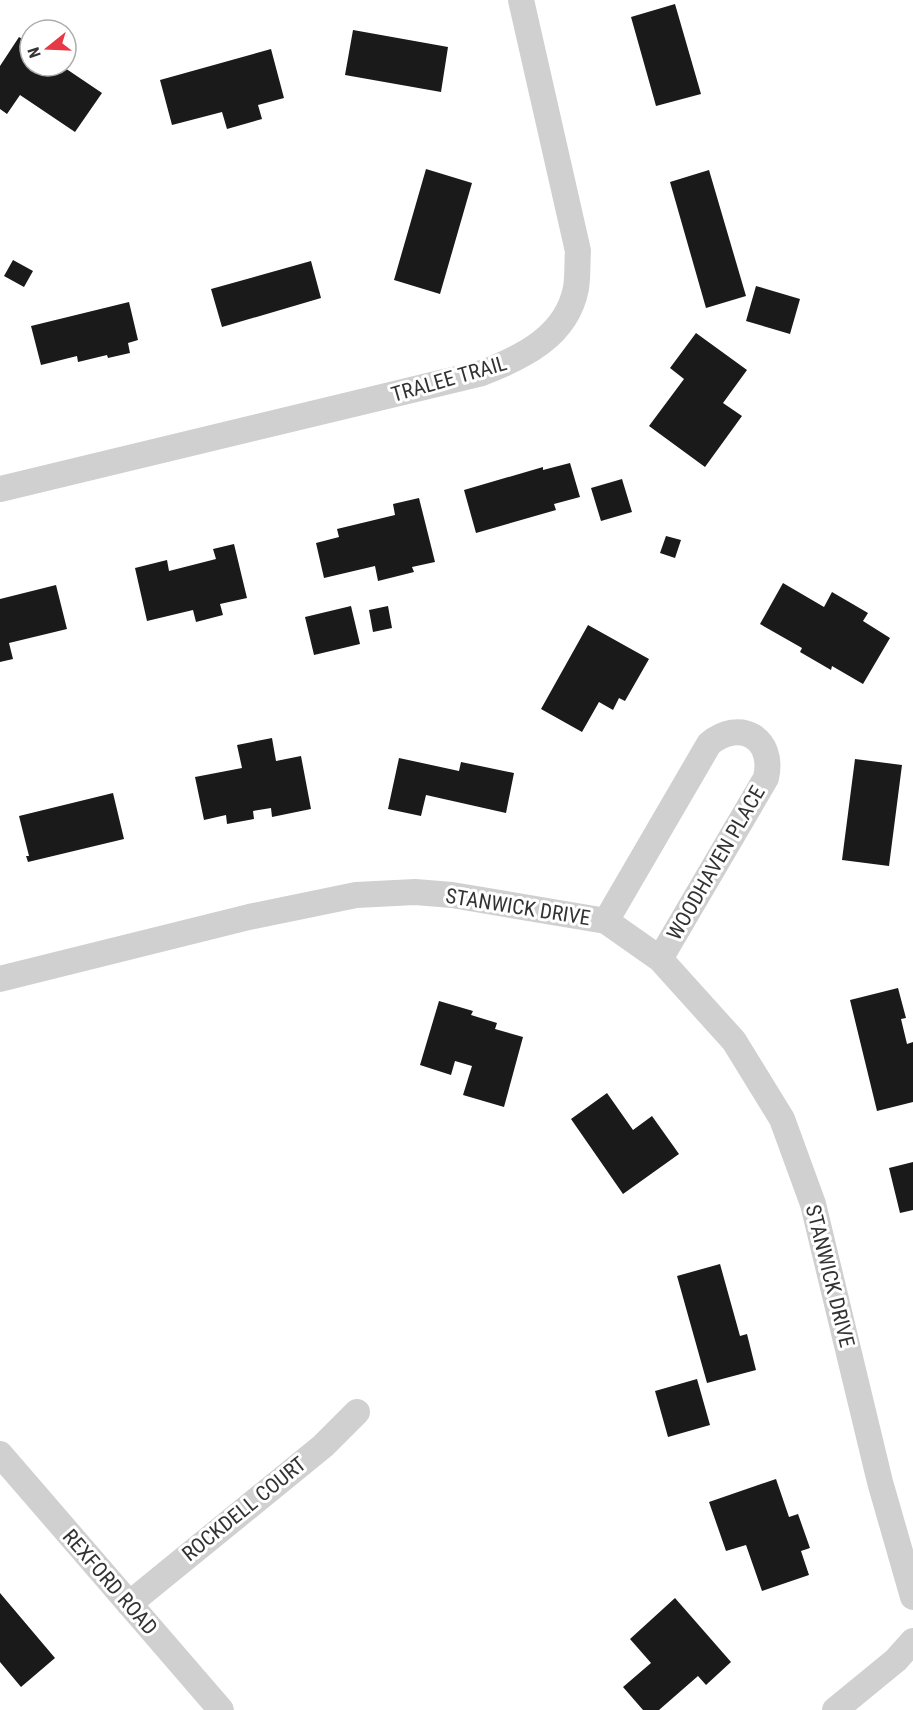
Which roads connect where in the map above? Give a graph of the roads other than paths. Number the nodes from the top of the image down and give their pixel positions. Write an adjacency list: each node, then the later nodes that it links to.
1 (521, 0): 2 (street, TRALEE TRAIL)
2 (0, 489)
3 (606, 921): 4 (street, STANWICK DRIVE); 4 (street, WOODHAVEN PLACE); 5 (street, STANWICK DRIVE)
4 (660, 959): 8 (street, STANWICK DRIVE)
5 (0, 979)
6 (357, 1412): 9 (street, ROCKDELL COURT)
7 (0, 1454): 9 (street, REXFORD ROAD)
8 (913, 1597)
9 (129, 1604): 11 (street, REXFORD ROAD)
10 (913, 1641): 12 (street)
11 (221, 1710)
12 (835, 1710)

